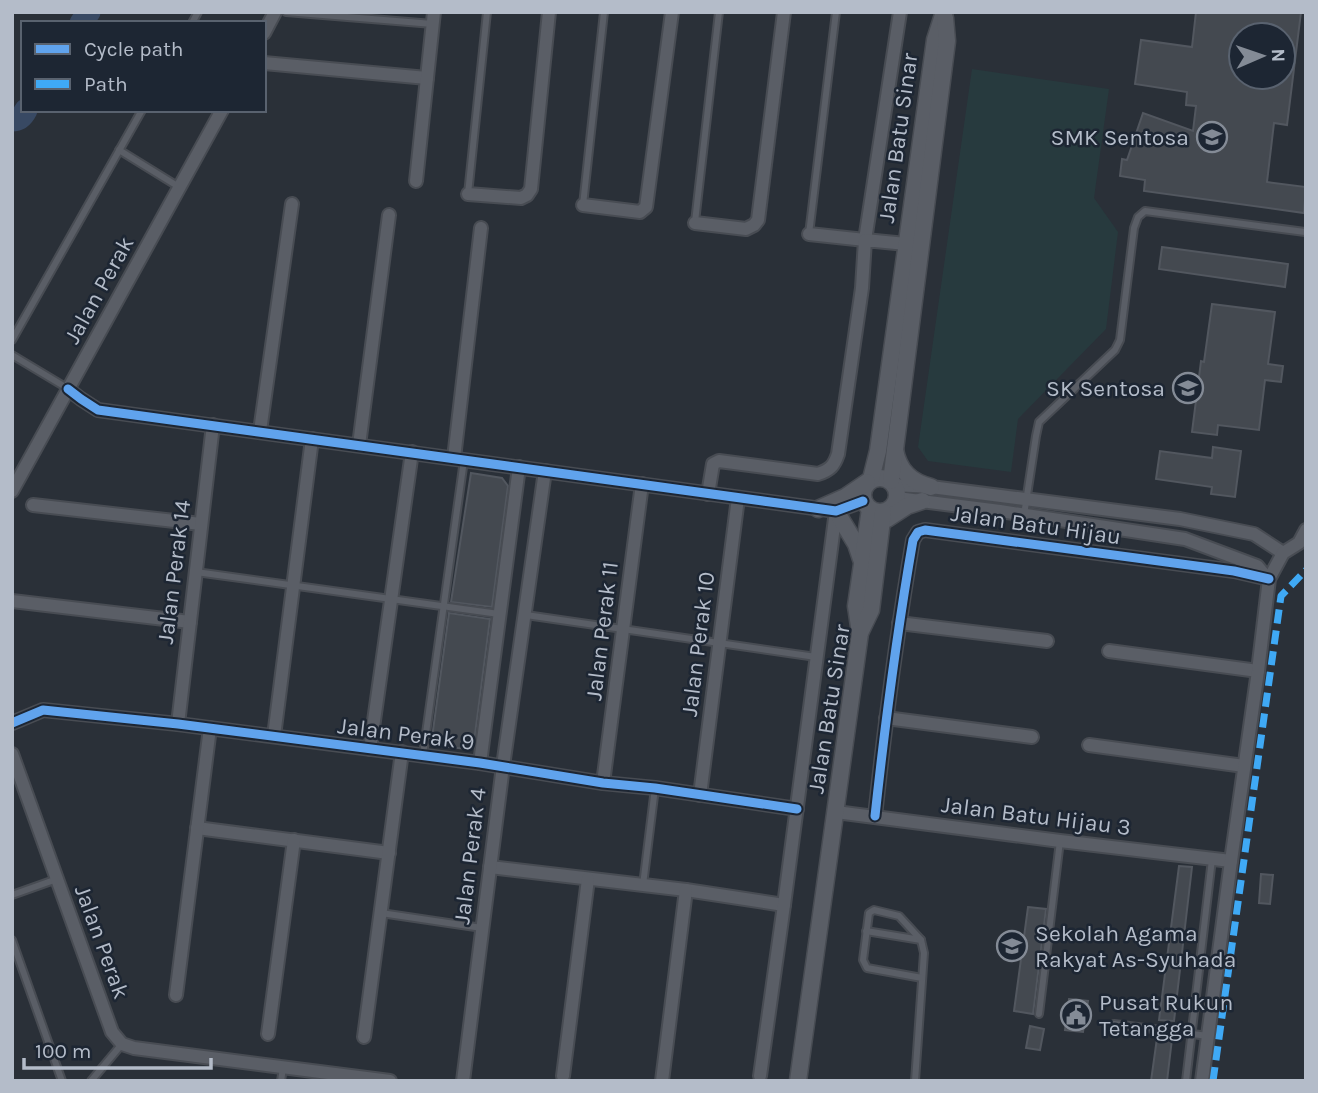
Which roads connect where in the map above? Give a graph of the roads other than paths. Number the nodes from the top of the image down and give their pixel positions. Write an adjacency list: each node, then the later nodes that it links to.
1 (275, 12): 12 (street)
2 (286, 12): 11 (lane)
3 (487, 12): 20 (lane)
4 (549, 12): 20 (street)
5 (604, 12): 22 (lane)
6 (672, 12): 22 (street)
7 (719, 12): 24 (lane)
8 (784, 12): 24 (street)
9 (836, 12): 27 (lane)
10 (900, 12): 28 (street)
11 (434, 18): 14 (street)
12 (266, 29)
13 (266, 63): 14 (street)
14 (427, 78): 18 (street)
15 (141, 112): 17 (lane)
16 (221, 112): 19 (street, Jalan Perak)
17 (119, 150): 19 (lane); 30 (lane)
18 (416, 181)
19 (179, 187): 32 (street, Jalan Perak)
20 (468, 194)
21 (292, 204): 34 (street)
22 (583, 205)
23 (388, 215): 36 (street)
24 (695, 223)
25 (481, 228): 39 (street)
26 (1305, 232): 49 (lane)
27 (809, 234): 28 (street)
28 (864, 240): 29 (street); 46 (street)
29 (906, 244): 37 (street, Jalan Batu Sinar); 42 (street, Jalan Batu Sinar)
30 (12, 340)
31 (12, 355): 32 (lane)
32 (68, 389): 33 (street); 45 (street, Jalan Perak)
33 (212, 425): 34 (street); 55 (street, Jalan Perak 14)
34 (260, 431): 35 (street)
35 (312, 439): 36 (street); 62 (street)
36 (359, 445): 38 (street)
37 (894, 448): 44 (street, Jalan Batu Sinar); 47 (street)
38 (412, 452): 39 (street); 63 (street)
39 (459, 459): 40 (street); 65 (lane)
40 (519, 467): 41 (street); 66 (street, Jalan Perak 4)
41 (545, 471): 43 (street); 67 (street, Jalan Perak 4)
42 (869, 480): 44 (street); 51 (street); 52 (street)
43 (642, 484): 46 (street); 70 (street, Jalan Perak 11)
44 (894, 488): 47 (street, Jalan Batu Hijau); 51 (street)
45 (12, 491)
46 (708, 494): 48 (street)
47 (927, 494): 49 (street, Jalan Batu Hijau); 54 (street, Jalan Batu Hijau); 56 (street)
48 (738, 498): 52 (street); 73 (street, Jalan Perak 10)
49 (1026, 499): 54 (lane); 58 (street, Jalan Batu Hijau)
50 (33, 505): 55 (street)
51 (872, 507): 53 (street); 56 (street, Jalan Batu Sinar); 59 (street)
52 (818, 509): 53 (street)
53 (836, 511): 59 (street); 75 (street, Jalan Batu Sinar)
54 (1024, 515): 61 (street, Jalan Batu Hijau)
55 (201, 524): 60 (street, Jalan Perak 14)
56 (880, 529): 71 (street, Jalan Batu Sinar)
57 (1306, 530): 58 (street)
58 (1283, 554): 61 (street)
59 (862, 561): 71 (street)
60 (196, 572): 62 (lane); 68 (street, Jalan Perak 14)
61 (1269, 579): 69 (street, Jalan Batu Hijau); 76 (street)
62 (292, 586): 63 (lane); 81 (street)
63 (391, 599): 65 (lane); 84 (street)
64 (12, 601): 68 (street)
65 (444, 606): 66 (lane); 87 (lane)
66 (500, 614): 88 (street, Jalan Perak 4)
67 (526, 615): 70 (lane); 89 (street, Jalan Perak 4)
68 (190, 622): 79 (street, Jalan Perak 14)
69 (899, 623): 72 (street); 77 (street, Jalan Batu Hijau)
70 (623, 629): 73 (lane); 91 (street, Jalan Perak 11)
71 (860, 633): 95 (street, Jalan Batu Sinar)
72 (1047, 641)
73 (720, 642): 75 (lane); 93 (street, Jalan Perak 10)
74 (1109, 651): 76 (street)
75 (816, 657): 94 (street, Jalan Batu Sinar)
76 (1258, 671): 90 (street)
77 (886, 718): 82 (street); 96 (street, Jalan Batu Hijau)
78 (12, 723): 79 (street, Jalan Perak 9)
79 (178, 724): 80 (street, Jalan Perak 9)
80 (210, 727): 81 (street, Jalan Perak 9); 97 (street)
81 (274, 736): 84 (street, Jalan Perak 9)
82 (1032, 737)
83 (1089, 745): 90 (street)
84 (370, 749): 85 (street, Jalan Perak 9)
85 (402, 752): 87 (street, Jalan Perak 9); 100 (street)
86 (12, 754): 104 (street, Jalan Perak)
87 (423, 755): 88 (street, Jalan Perak 9)
88 (480, 763): 89 (street, Jalan Perak 9)
89 (503, 766): 91 (street, Jalan Perak 9); 103 (street, Jalan Perak 4)
90 (1244, 766): 102 (street)
91 (603, 783): 92 (street, Jalan Perak 9)
92 (655, 789): 93 (street, Jalan Perak 9); 106 (lane)
93 (700, 795): 94 (street, Jalan Perak 9)
94 (797, 809): 109 (street, Jalan Batu Sinar)
95 (836, 812): 96 (street, Jalan Batu Hijau 3); 132 (street, Jalan Batu Sinar)
96 (875, 816): 99 (street, Jalan Batu Hijau 3)
97 (197, 828): 98 (street); 116 (street)
98 (294, 840): 100 (street); 119 (street)
99 (1059, 841): 101 (street, Jalan Batu Hijau 3); 117 (lane)
100 (389, 853): 110 (street)
101 (1212, 859): 102 (street, Jalan Batu Hijau 3); 120 (lane)
102 (1231, 861): 121 (street)
103 (490, 867): 105 (street); 111 (street, Jalan Perak 4)
104 (57, 878): 108 (lane); 123 (street, Jalan Perak)
105 (588, 878): 106 (street); 125 (street)
106 (643, 886): 107 (street)
107 (686, 890): 109 (street); 131 (street)
108 (12, 895)
109 (784, 905): 126 (street, Jalan Batu Sinar)
110 (381, 913): 111 (lane); 122 (street)
111 (482, 928): 130 (street, Jalan Perak 4)
112 (866, 931): 114 (lane); 114 (lane); 115 (lane)
113 (12, 940): 127 (lane)
114 (921, 940): 115 (lane)
115 (922, 978): 133 (lane)
116 (176, 995)
117 (1039, 1014)
118 (1114, 1024): 120 (lane)
119 (268, 1034)
120 (1192, 1034): 121 (lane); 134 (lane)
121 (1208, 1036): 135 (street)
122 (364, 1037)
123 (122, 1044): 124 (street); 128 (lane)
124 (282, 1074): 129 (street)
125 (563, 1076)
126 (760, 1076)
127 (62, 1081)
128 (91, 1081)
129 (390, 1081)
130 (463, 1081)
131 (662, 1081)
132 (798, 1081)
133 (915, 1081)
134 (1186, 1081)
135 (1202, 1081)

